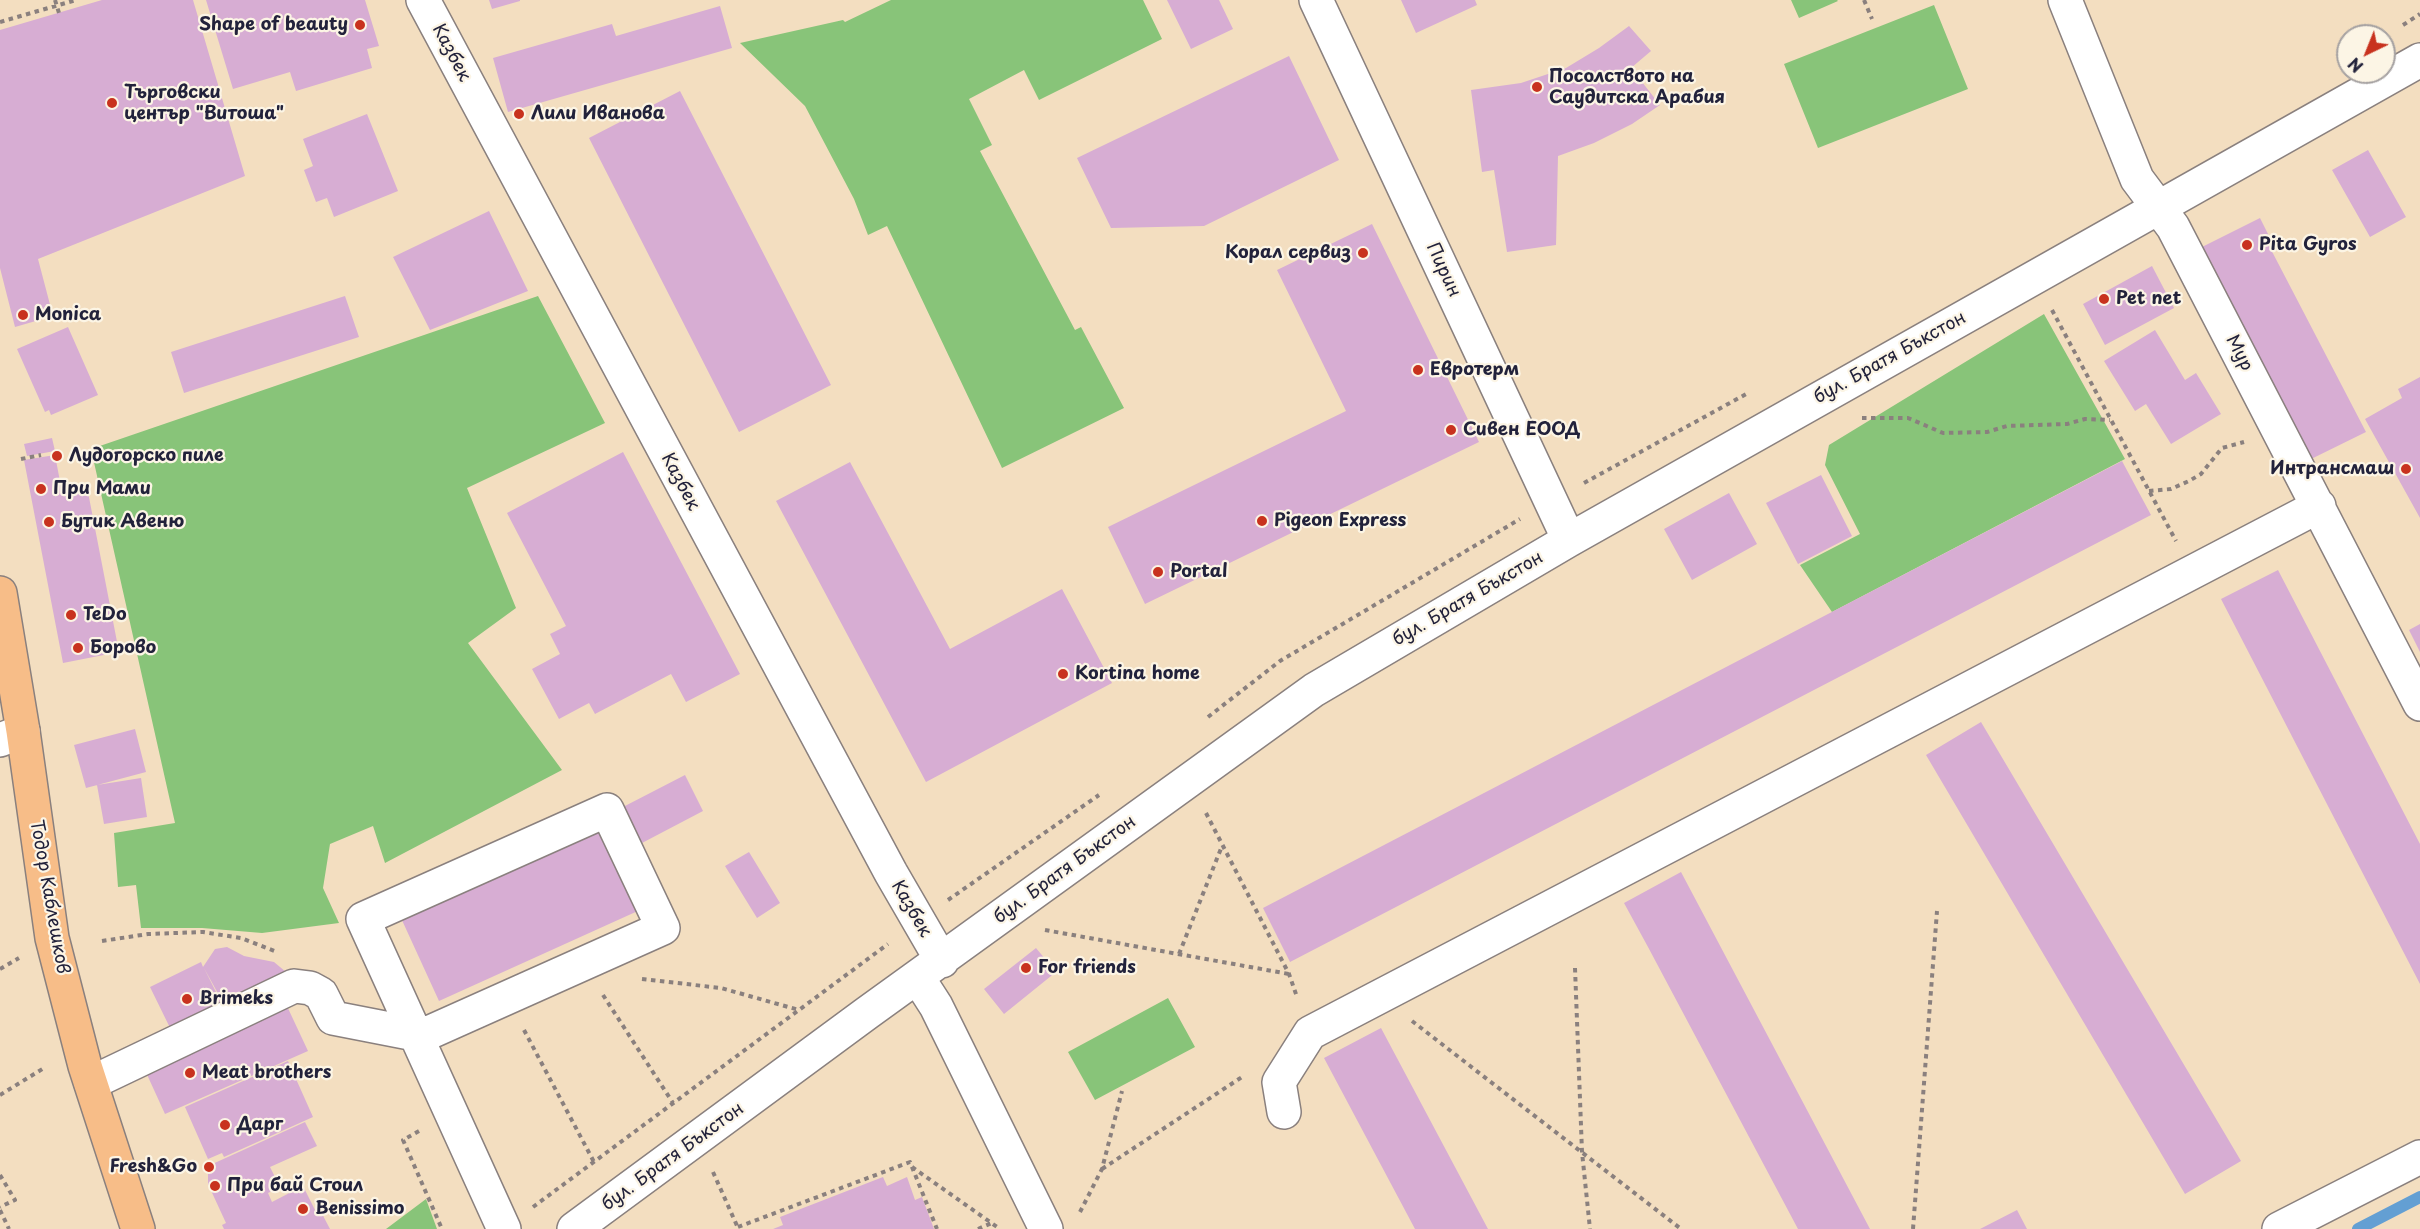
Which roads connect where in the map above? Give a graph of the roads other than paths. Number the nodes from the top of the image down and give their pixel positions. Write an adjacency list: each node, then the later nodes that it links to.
1 (423, 0): 11 (street, Казбек)
2 (1316, 0): 7 (street, Пирин)
3 (2065, 0): 5 (street, Мур)
4 (2420, 60): 5 (street, бул. Братя Бъкстон)
5 (2158, 207): 6 (street, Мур); 7 (street, бул. Братя Бъкстон)
6 (2319, 506): 9 (street, Мур); 14 (street)
7 (1569, 540): 11 (street, бул. Братя Бъкстон)
8 (0, 593): 10 (main road, Тодор Каблешков)
9 (2420, 704)
10 (12, 736): 13 (main road, Тодор Каблешков)
11 (930, 969): 16 (street, Казбек); 19 (street, бул. Братя Бъкстон)
12 (416, 1036): 12 (street); 13 (street); 18 (street)
13 (91, 1083): 17 (main road, Тодор Каблешков)
14 (1284, 1112)
15 (2420, 1157): 20 (street)
16 (1061, 1224)
17 (138, 1229)
18 (504, 1229)
19 (574, 1229)
20 (2280, 1229)

